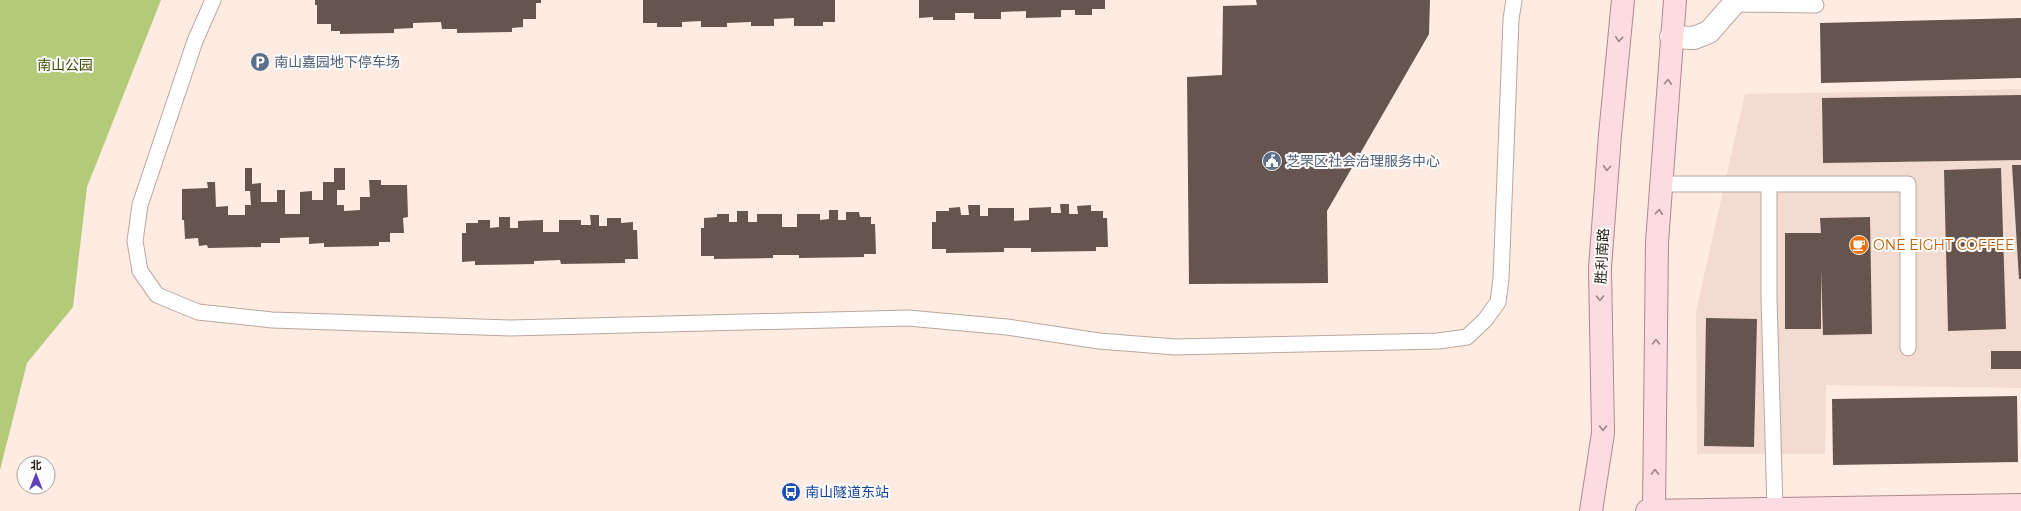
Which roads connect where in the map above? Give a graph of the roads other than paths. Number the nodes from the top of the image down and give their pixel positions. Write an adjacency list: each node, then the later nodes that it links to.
1 (214, 0): 2 (lane)
2 (1514, 0)
3 (1623, 0): 13 (main road, 胜利南路, one-way to 13)
4 (1675, 0): 7 (main road)
5 (1736, 2): 6 (lane); 7 (street)
6 (1816, 5)
7 (1671, 37): 8 (main road, one-way to 7)
8 (1661, 184): 9 (lane); 15 (main road, one-way to 8)
9 (1769, 184): 10 (lane); 12 (lane)
10 (1908, 348)
11 (2021, 505): 12 (main road)
12 (1775, 509): 15 (main road)
13 (1591, 511)
14 (1647, 511): 15 (main road)
15 (1654, 511)

